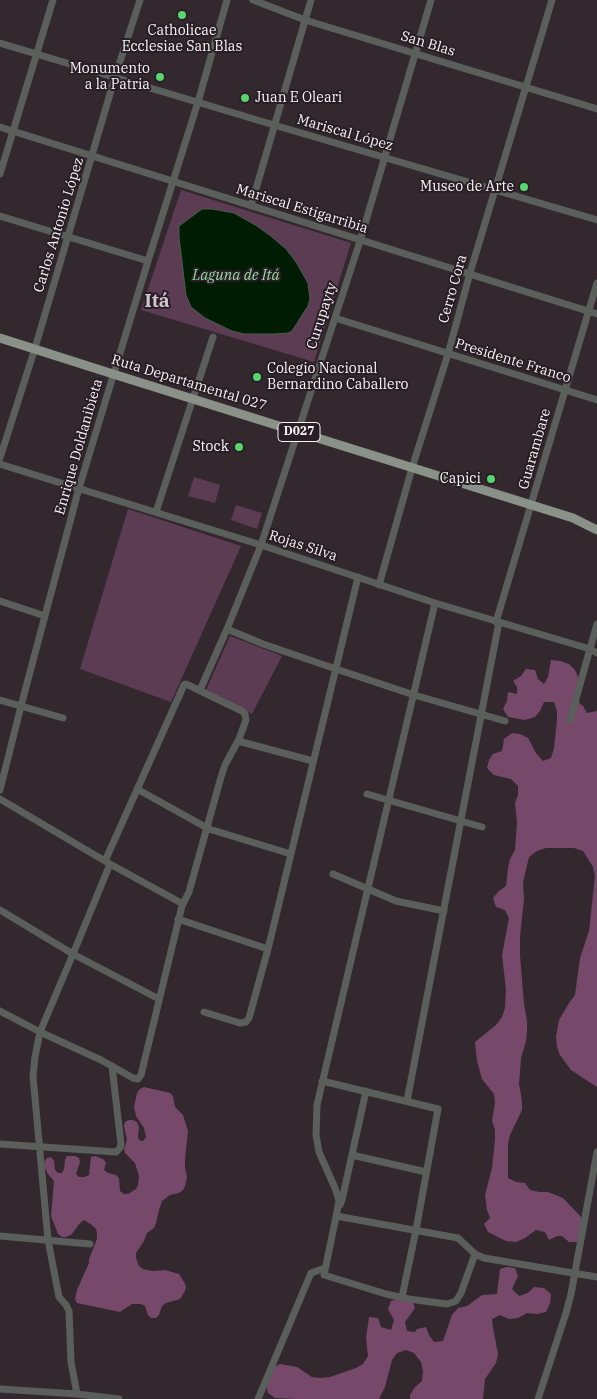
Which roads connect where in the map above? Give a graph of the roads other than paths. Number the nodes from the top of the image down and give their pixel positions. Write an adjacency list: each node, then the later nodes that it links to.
1 (53, 0): 10 (street)
2 (140, 0): 12 (street, Carlos Antonio López)
3 (227, 0): 14 (street, Enrique Doldanibieta)
4 (253, 0): 8 (street, San Blas)
5 (311, 0): 8 (street)
6 (431, 0): 11 (street, Curupayty)
7 (552, 0): 13 (street, Cerro Cora)
8 (305, 20): 11 (street, San Blas); 16 (street)
9 (0, 43): 10 (street, Mariscal López)
10 (36, 53): 12 (street, Mariscal López); 18 (street)
11 (416, 53): 13 (street, San Blas); 20 (street, Curupayty)
12 (115, 77): 14 (street, Mariscal López); 19 (street, Carlos Antonio López)
13 (526, 87): 15 (street, San Blas); 23 (street, Cerro Cora)
14 (198, 102): 16 (street, Mariscal López); 22 (street, Enrique Doldanibieta)
15 (597, 108)
16 (274, 126): 20 (street, Mariscal López); 24 (street)
17 (0, 127): 18 (street, Mariscal Estigarribia)
18 (13, 131): 19 (street, Mariscal Estigarribia); 21 (street)
19 (92, 156): 22 (street, Mariscal Estigarribia); 27 (street, Carlos Antonio López)
20 (384, 158): 23 (street, Mariscal López); 28 (street, Curupayty)
21 (0, 174)
22 (173, 182): 24 (street, Mariscal Estigarribia); 29 (street, Enrique Doldanibieta)
23 (495, 190): 26 (street, Mariscal López); 30 (street, Cerro Cora)
24 (251, 206): 28 (street, Mariscal Estigarribia)
25 (0, 216): 27 (street)
26 (597, 220)
27 (69, 237): 29 (street); 37 (street, Carlos Antonio López)
28 (360, 241): 30 (street, Mariscal Estigarribia); 34 (street, Curupayty)
29 (148, 261): 39 (street, Enrique Doldanibieta)
30 (470, 274): 32 (street, Mariscal Estigarribia); 38 (street, Cerro Cora)
31 (597, 283): 32 (street, Guarambare)
32 (588, 311): 33 (street, Mariscal Estigarribia); 40 (street, Guarambare)
33 (597, 314)
34 (335, 318): 38 (street, Presidente Franco); 43 (street, Curupayty)
35 (214, 337): 41 (street)
36 (0, 338): 37 (main road, Ruta Departamental 027 / D027)
37 (35, 348): 39 (main road, Ruta Departamental 027 / D027); 44 (street, Carlos Antonio López)
38 (448, 354): 40 (street, Presidente Franco); 46 (street, Cerro Cora)
39 (114, 374): 41 (main road, Ruta Departamental 027 / D027); 47 (street, Enrique Doldanibieta)
40 (565, 390): 42 (street, Presidente Franco); 48 (street, Guarambare)
41 (193, 399): 43 (main road, Ruta Departamental 027 / D027); 49 (street)
42 (597, 400)
43 (298, 432): 46 (main road, Ruta Departamental 027 / D027); 51 (street, Curupayty)
44 (0, 458)
45 (0, 464): 47 (street, Rojas Silva)
46 (412, 468): 48 (main road, Ruta Departamental 027 / D027); 53 (street, Cerro Cora)
47 (79, 488): 49 (street, Rojas Silva); 56 (street, Enrique Doldanibieta)
48 (531, 505): 50 (main road, Ruta Departamental 027 / D027); 57 (street, Guarambare)
49 (156, 512): 51 (street, Rojas Silva)
50 (597, 530)
51 (261, 545): 52 (street, Rojas Silva); 59 (street, Curupayty)
52 (358, 577): 53 (street, Rojas Silva); 62 (street)
53 (379, 585): 55 (street, Rojas Silva)
54 (0, 601): 56 (street)
55 (435, 603): 57 (street, Rojas Silva); 64 (street)
56 (45, 616): 66 (street, Enrique Doldanibieta)
57 (498, 622): 60 (street, Rojas Silva); 67 (street, Guarambare)
58 (597, 624): 60 (street)
59 (227, 630): 62 (street); 63 (street, Curupayty)
60 (590, 649): 61 (street, Rojas Silva); 69 (street)
61 (597, 653)
62 (336, 669): 64 (street); 72 (street)
63 (200, 690): 71 (street); 73 (street)
64 (414, 695): 67 (street); 77 (street)
65 (0, 700): 66 (street)
66 (21, 706): 68 (street); 74 (street, Enrique Doldanibieta)
67 (481, 715): 70 (street); 78 (street, Guarambare)
68 (63, 718)
69 (570, 720)
70 (505, 721)
71 (238, 741): 72 (street); 80 (street)
72 (313, 761): 81 (street)
73 (137, 789): 80 (street); 82 (street)
74 (0, 790)
75 (366, 794): 77 (street)
76 (0, 799): 82 (street)
77 (389, 800): 78 (street); 84 (street)
78 (461, 821): 79 (street); 87 (street, Guarambare)
79 (482, 827)
80 (207, 828): 81 (street); 85 (street)
81 (291, 854): 89 (street)
82 (107, 862): 85 (street); 90 (street)
83 (333, 874): 84 (street)
84 (368, 889): 87 (street); 96 (street)
85 (183, 904): 88 (street)
86 (0, 910): 90 (street)
87 (444, 911): 98 (street, Guarambare)
88 (178, 919): 89 (street); 91 (street)
89 (268, 948): 93 (street)
90 (73, 954): 91 (street); 94 (street)
91 (159, 999): 95 (street)
92 (0, 1011): 94 (street)
93 (204, 1012)
94 (40, 1032): 95 (street); 100 (street)
95 (112, 1066): 100 (street)
96 (322, 1081): 97 (street); 105 (street)
97 (366, 1091): 98 (street); 102 (street)
98 (408, 1101): 103 (street)
99 (0, 1144): 100 (street)
100 (41, 1147): 108 (street)
101 (597, 1152): 104 (street)
102 (352, 1155): 103 (street); 105 (street)
103 (426, 1172): 106 (street)
104 (595, 1177): 112 (street)
105 (337, 1214): 106 (street); 111 (street)
106 (416, 1230): 110 (street); 114 (street)
107 (0, 1236): 108 (street)
108 (48, 1240): 109 (street); 116 (street)
109 (90, 1244)
110 (475, 1254): 112 (street); 114 (street)
111 (326, 1268): 114 (street); 118 (street)
112 (575, 1274): 113 (street); 119 (street)
113 (597, 1278)
114 (402, 1298)
115 (0, 1389): 116 (street)
116 (77, 1394): 117 (street)
117 (119, 1399)
118 (258, 1399)
119 (538, 1399)

